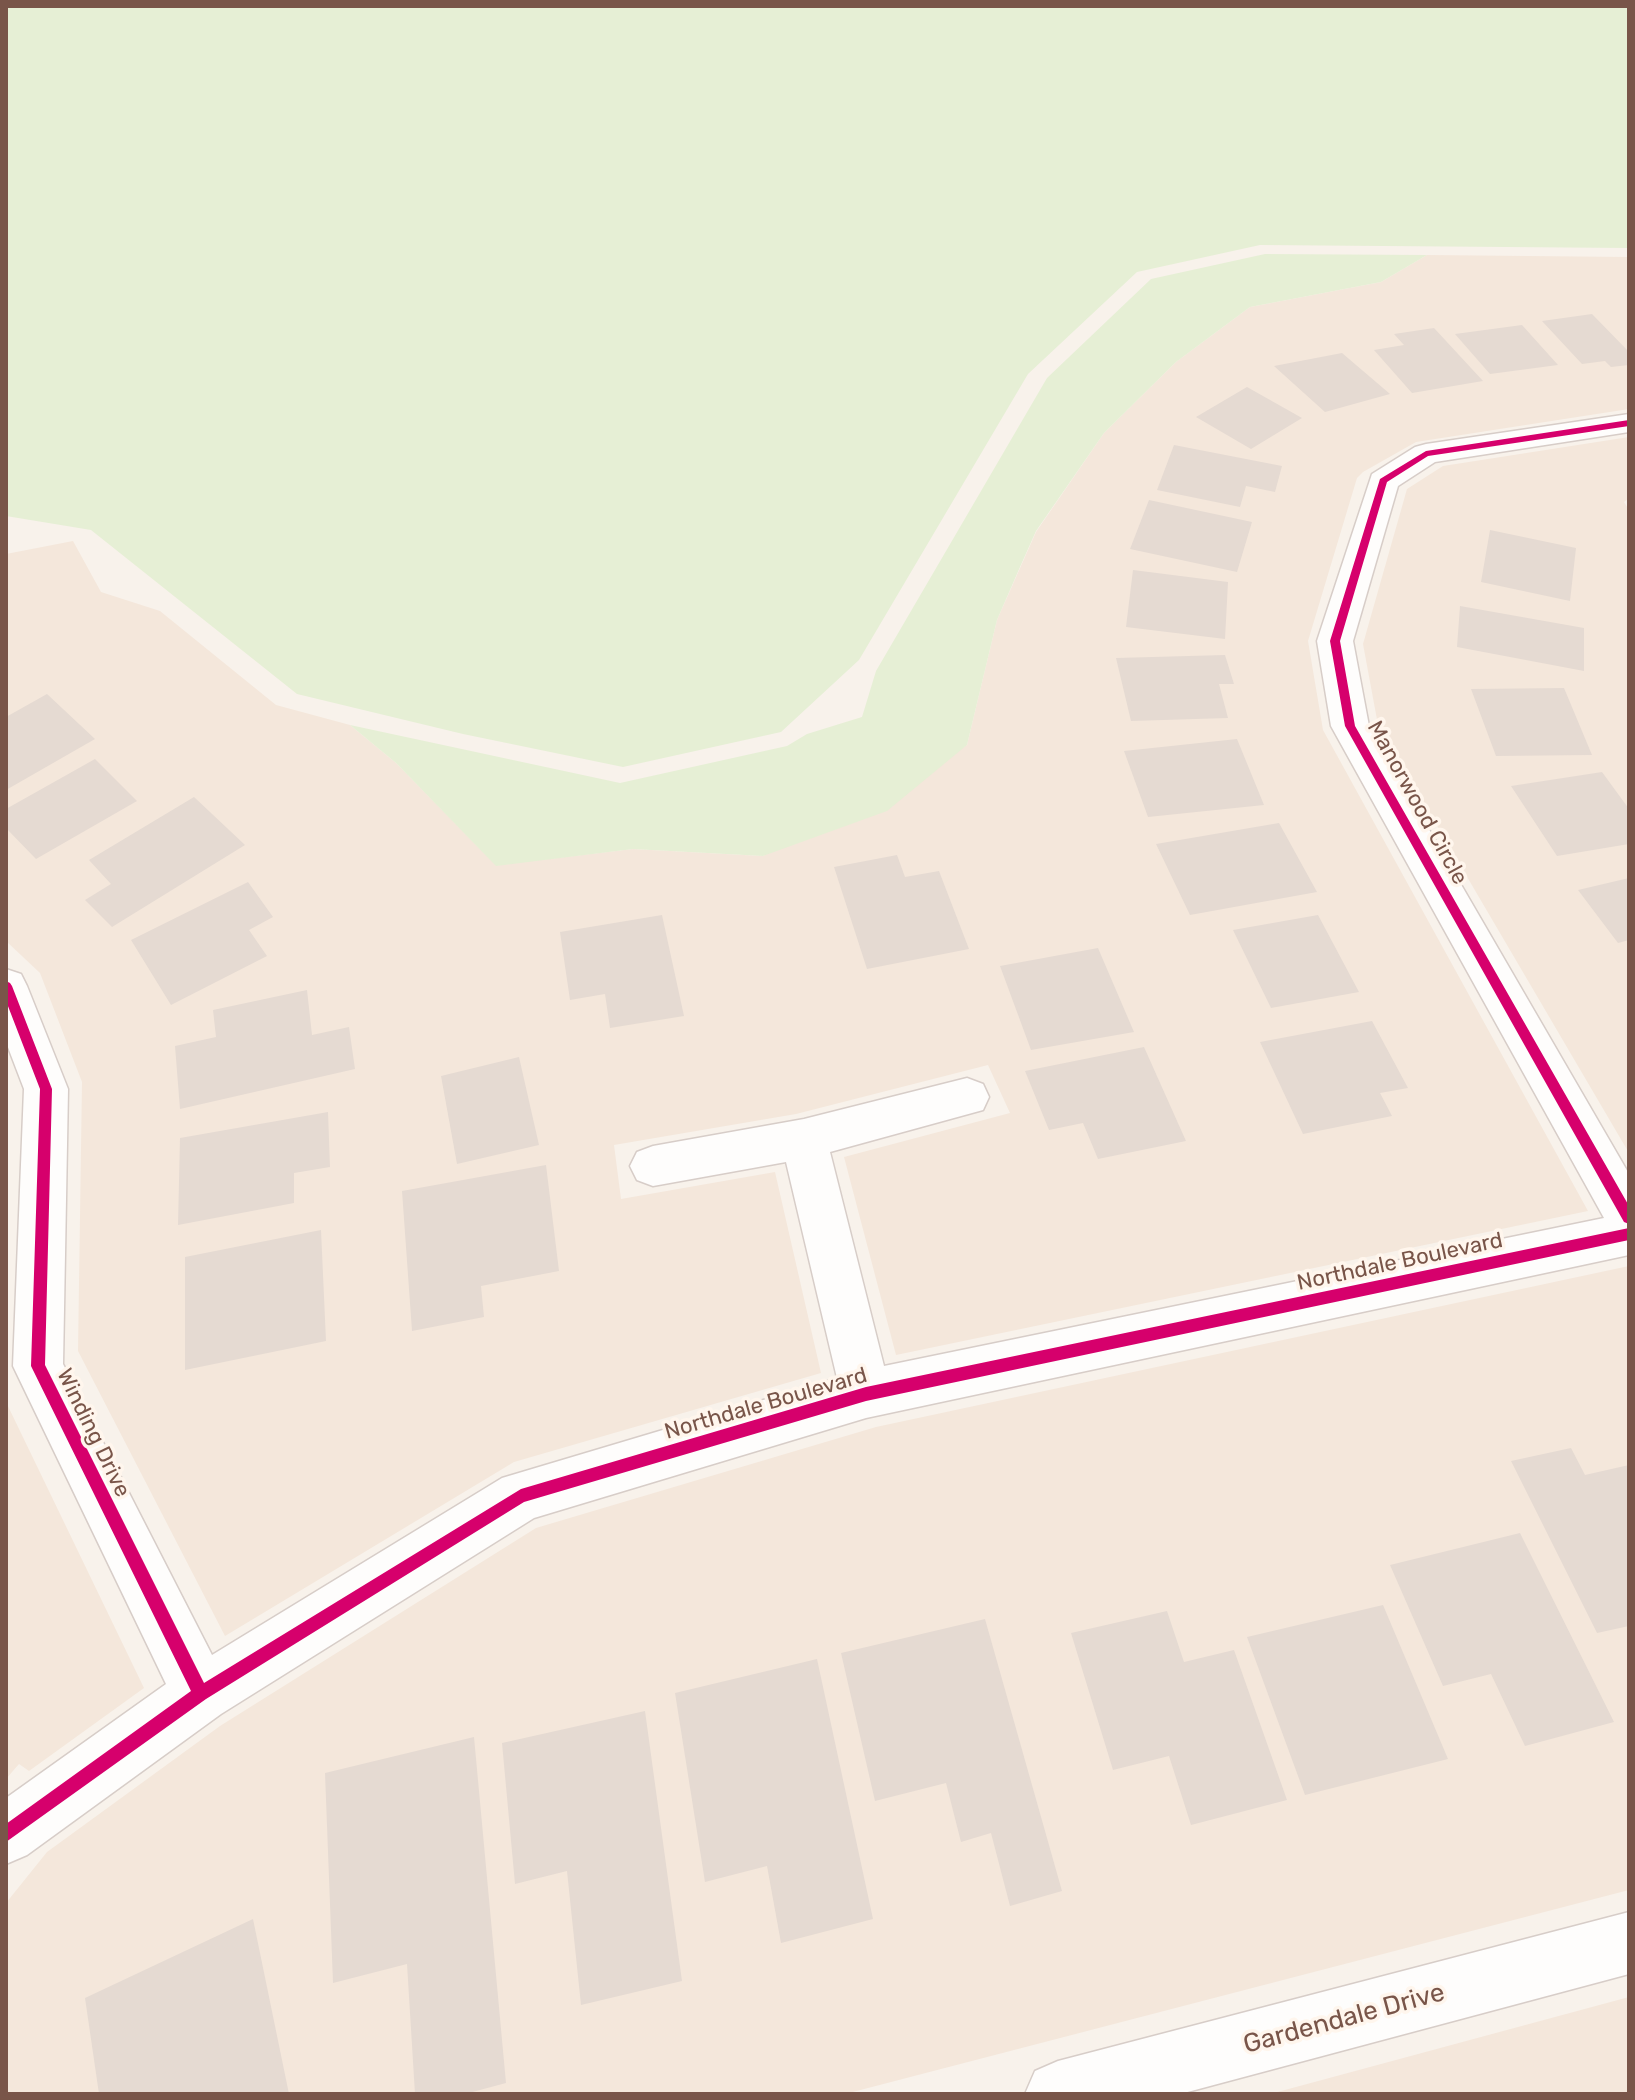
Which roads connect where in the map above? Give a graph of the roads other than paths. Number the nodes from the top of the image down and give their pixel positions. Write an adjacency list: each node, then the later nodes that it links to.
1 (1629, 423): 6 (street, Manorwood Circle)
2 (6, 986): 9 (street, Winding Drive)
3 (967, 1097): 4 (street)
4 (804, 1139): 5 (street); 8 (street, Northdale Boulevard)
5 (653, 1166)
6 (1629, 1218)
7 (1629, 1234): 8 (street, Northdale Boulevard)
8 (866, 1394): 9 (street, Northdale Boulevard)
9 (201, 1694): 10 (street, Northdale Boulevard)
10 (6, 1834)
11 (1629, 1943): 12 (street, Gardendale Drive)
12 (1058, 2094)

